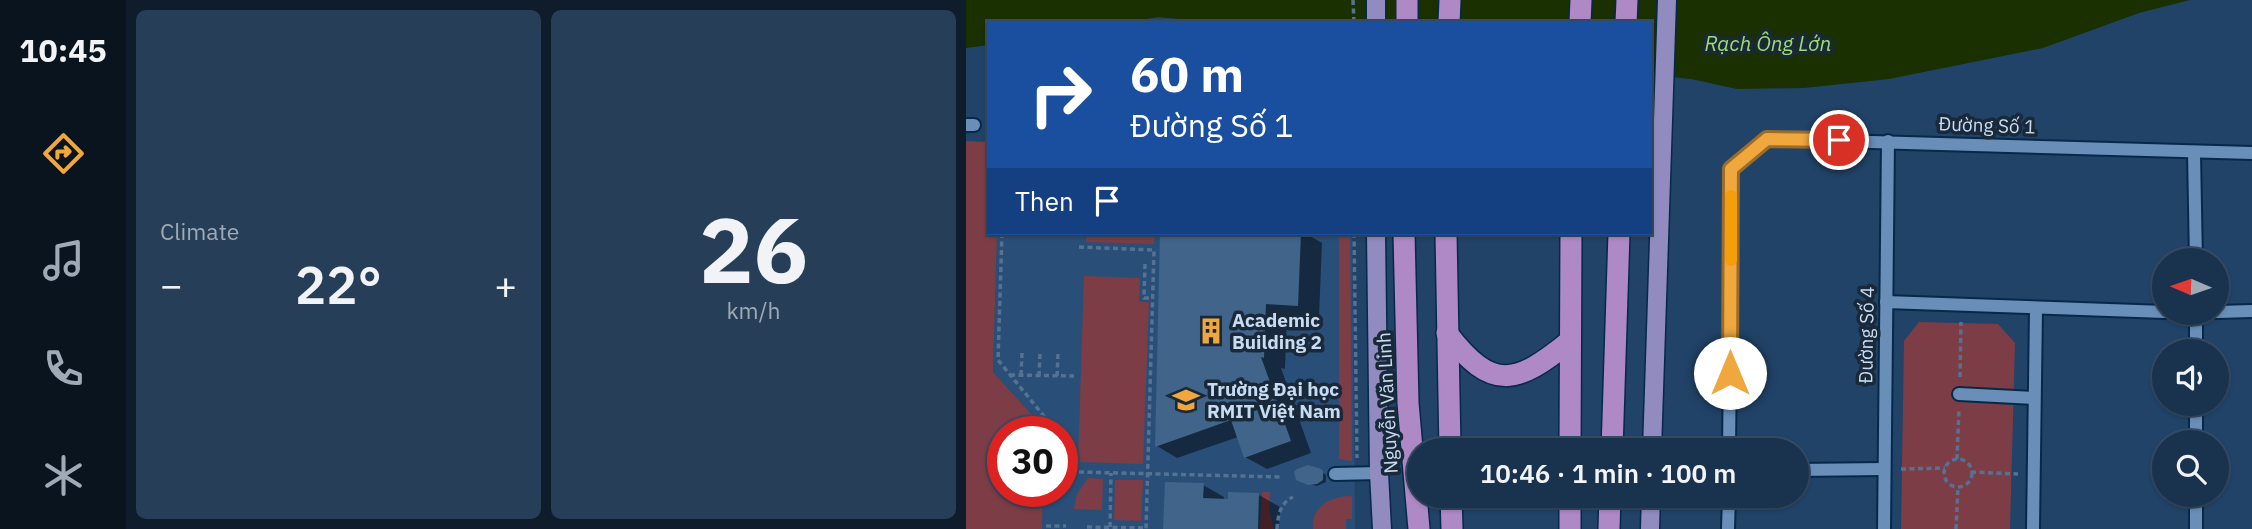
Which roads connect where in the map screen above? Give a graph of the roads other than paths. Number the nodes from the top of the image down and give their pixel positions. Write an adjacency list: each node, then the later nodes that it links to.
1 (1376, 0): 7 (main road)
2 (1407, 0): 8 (highway)
3 (1450, 0): 9 (highway)
4 (1581, 0): 10 (highway)
5 (1627, 0): 11 (highway)
6 (1667, 0): 33 (main road)
7 (1376, 21)
8 (1407, 21)
9 (1450, 21)
10 (1580, 21)
11 (1626, 21)
12 (1888, 141): 13 (street, Đường Số 1); 21 (street, Đường Số 4); 34 (street, Đường Số 1)
13 (2194, 153): 14 (street, Đường Số 1); 20 (street)
14 (2252, 153)
15 (1376, 235): 37 (main road, Nguyễn Văn Linh)
16 (1404, 235): 46 (highway, Nguyễn Văn Linh)
17 (1446, 235): 26 (highway)
18 (1571, 235): 27 (highway)
19 (1619, 235): 32 (highway)
20 (2196, 248)
21 (1886, 302): 22 (street); 35 (street, Đường Số 4)
22 (2036, 309): 23 (street); 29 (street)
23 (2152, 312)
24 (2230, 312): 25 (street)
25 (2252, 312)
26 (1447, 332): 27 (highway); 30 (highway)
27 (1570, 341): 31 (highway)
28 (1959, 394): 29 (street)
29 (2034, 398): 53 (street)
30 (1450, 438)
31 (1570, 438)
32 (1612, 438)
33 (1653, 438)
34 (1730, 438)
35 (1884, 469): 36 (street); 52 (street, Đường Số 4)
36 (1809, 470)
37 (1379, 473): 38 (street); 45 (main road, Nguyễn Văn Linh)
38 (1335, 474)
39 (2196, 507): 54 (street)
40 (1451, 508): 47 (highway)
41 (1570, 508): 48 (highway)
42 (1610, 508): 49 (highway)
43 (1651, 508): 50 (main road)
44 (1729, 508): 51 (street)
45 (1382, 529)
46 (1419, 529)
47 (1452, 529)
48 (1570, 529)
49 (1609, 529)
50 (1650, 529)
51 (1728, 529)
52 (1884, 529)
53 (2033, 529)
54 (2196, 529)

